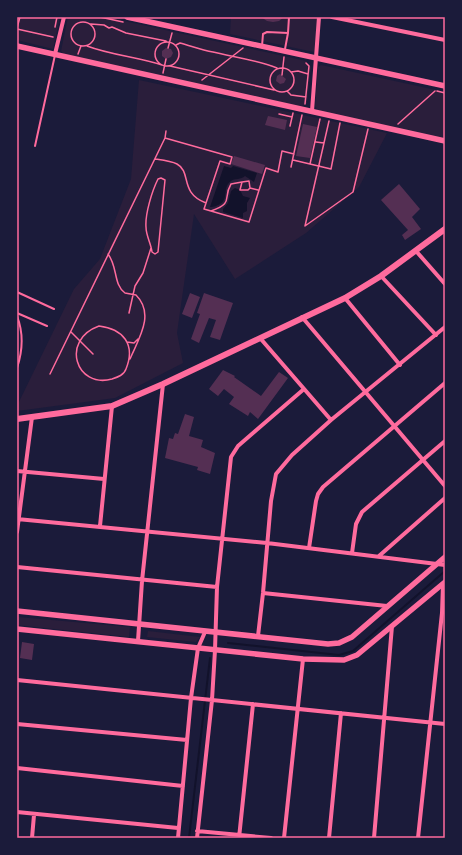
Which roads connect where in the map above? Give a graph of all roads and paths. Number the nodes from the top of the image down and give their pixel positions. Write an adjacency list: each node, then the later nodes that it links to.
1 (20, 17): 13 (path)
2 (57, 17): 14 (path)
3 (64, 17): 29 (street)
4 (87, 17): 10 (path)
5 (100, 17): 11 (path)
6 (127, 17): 25 (street)
7 (289, 17): 15 (lane)
8 (319, 17): 33 (street)
9 (332, 17): 17 (street)
10 (86, 22): 12 (path); 23 (path)
11 (129, 23)
12 (91, 24): 18 (path); 24 (path)
13 (17, 29): 20 (path)
14 (55, 30)
15 (288, 33): 25 (lane); 28 (lane)
16 (179, 34): 19 (path)
17 (445, 40)
18 (166, 41): 19 (path); 36 (path)
19 (170, 42): 21 (path); 27 (path)
20 (52, 44)
21 (176, 45): 31 (path); 37 (path)
22 (17, 46): 29 (street)
23 (81, 46): 24 (path); 30 (path)
24 (87, 46): 36 (path)
25 (262, 46): 28 (street)
26 (236, 47): 31 (path)
27 (168, 48)
28 (285, 50): 33 (street)
29 (55, 54): 52 (street); 68 (lane)
30 (78, 56)
31 (234, 56): 38 (path); 43 (path)
32 (277, 56): 39 (path)
33 (315, 57): 46 (street); 52 (street)
34 (166, 59): 36 (path)
35 (306, 62): 41 (path)
36 (163, 66): 37 (path); 42 (path)
37 (170, 66): 43 (path)
38 (277, 68): 39 (path); 47 (path)
39 (283, 68): 40 (path); 44 (path)
40 (291, 72): 41 (path); 48 (path)
41 (308, 74): 50 (path)
42 (162, 75)
43 (208, 75): 45 (path); 47 (path)
44 (282, 75)
45 (199, 83)
46 (445, 86)
47 (274, 90): 48 (path)
48 (287, 91): 50 (path)
49 (435, 91): 62 (path)
50 (306, 97): 51 (path)
51 (302, 105)
52 (312, 111): 57 (street)
53 (293, 113): 56 (path)
54 (279, 114): 56 (path)
55 (302, 115): 69 (path)
56 (292, 117): 61 (path)
57 (341, 118): 60 (street); 73 (path)
58 (320, 119): 66 (path)
59 (329, 121): 67 (path)
60 (369, 124): 65 (street); 73 (path)
61 (290, 126)
62 (402, 128)
63 (166, 131): 64 (path)
64 (165, 138): 70 (path); 78 (path)
65 (445, 141)
66 (315, 142): 67 (path); 72 (path)
67 (324, 143): 73 (path)
68 (35, 146)
69 (294, 154): 71 (path); 77 (path)
70 (155, 159): 78 (path); 83 (path)
71 (293, 160): 72 (path); 74 (path)
72 (310, 164): 73 (path)
73 (318, 166)
74 (291, 167)
75 (242, 182): 76 (path); 76 (path); 79 (path)
76 (250, 188): 77 (path)
77 (259, 190): 79 (path)
78 (206, 202): 79 (path)
79 (211, 211)
80 (445, 229): 82 (main road)
81 (151, 246): 81 (path); 87 (path)
82 (416, 251): 84 (main road); 85 (street)
83 (108, 254): 87 (path); 96 (path)
84 (381, 276): 88 (main road); 97 (street)
85 (445, 284)
86 (17, 292): 89 (lane)
87 (133, 294): 91 (path); 98 (path)
88 (345, 298): 93 (main road); 104 (street)
89 (54, 310)
90 (17, 312): 94 (lane)
91 (129, 313)
92 (17, 316): 105 (lane)
93 (302, 317): 99 (main road); 110 (street)
94 (47, 326)
95 (445, 327): 97 (street)
96 (71, 332): 100 (path); 106 (path)
97 (436, 335): 104 (street)
98 (139, 338): 101 (path); 103 (path)
99 (260, 338): 108 (main road); 109 (street)
100 (79, 340): 101 (path); 102 (path); 103 (path)
101 (126, 341): 103 (path)
102 (93, 354)
103 (130, 359)
104 (400, 365): 110 (street)
105 (17, 368)
106 (50, 374)
107 (445, 383): 115 (street)
108 (164, 384): 111 (main road); 125 (street)
109 (304, 389): 114 (street); 127 (street)
110 (366, 392): 114 (street); 115 (street)
111 (112, 406): 112 (main road); 120 (street)
112 (32, 417): 113 (main road); 119 (street)
113 (17, 419)
114 (331, 420): 128 (street)
115 (394, 426): 117 (street); 129 (street)
116 (445, 441): 117 (street)
117 (422, 460): 121 (street); 130 (street)
118 (17, 471): 119 (street)
119 (24, 472): 120 (street); 123 (street)
120 (104, 479): 124 (street)
121 (445, 486)
122 (445, 498): 131 (street)
123 (18, 519): 124 (street); 126 (street)
124 (100, 526): 125 (street)
125 (147, 531): 127 (street); 136 (street)
126 (17, 532)
127 (223, 538): 128 (street); 138 (street)
128 (267, 543): 129 (street); 139 (street)
129 (309, 548): 130 (street)
130 (352, 553): 131 (street)
131 (379, 556): 133 (street)
132 (445, 557): 133 (street)
133 (437, 564): 134 (street); 140 (street)
134 (445, 565)
135 (17, 567): 136 (street)
136 (142, 580): 138 (street); 143 (street)
137 (444, 583): 142 (street); 144 (street)
138 (217, 588): 147 (street)
139 (263, 593): 140 (street); 148 (street)
140 (387, 606): 148 (street)
141 (17, 611): 143 (street)
142 (443, 613): 160 (street)
143 (139, 624): 146 (street); 149 (street)
144 (392, 626): 152 (street); 159 (street)
145 (17, 629): 149 (street)
146 (205, 632): 147 (street); 150 (street)
147 (216, 632): 148 (street); 151 (street)
148 (258, 636)
149 (138, 641): 150 (street)
150 (198, 648): 151 (street); 154 (street)
151 (216, 650): 152 (street); 155 (street)
152 (303, 659): 157 (street)
153 (17, 680): 154 (street)
154 (193, 698): 155 (street); 163 (street)
155 (212, 700): 156 (street); 169 (street)
156 (253, 704): 157 (street); 170 (street)
157 (297, 708): 158 (street); 175 (street)
158 (341, 713): 159 (street); 176 (street)
159 (385, 717): 160 (street); 177 (street)
160 (429, 723): 162 (street); 178 (street)
161 (17, 724): 163 (street)
162 (445, 724)
163 (187, 740): 165 (street)
164 (17, 768): 165 (street)
165 (183, 786): 168 (street)
166 (17, 812): 167 (street)
167 (34, 815): 168 (street); 171 (street)
168 (178, 828): 172 (street)
169 (197, 831): 170 (street); 173 (street)
170 (240, 836): 174 (street)
171 (32, 838)
172 (178, 838)
173 (197, 838)
174 (270, 838)
175 (284, 838)
176 (329, 838)
177 (374, 838)
178 (418, 838)

